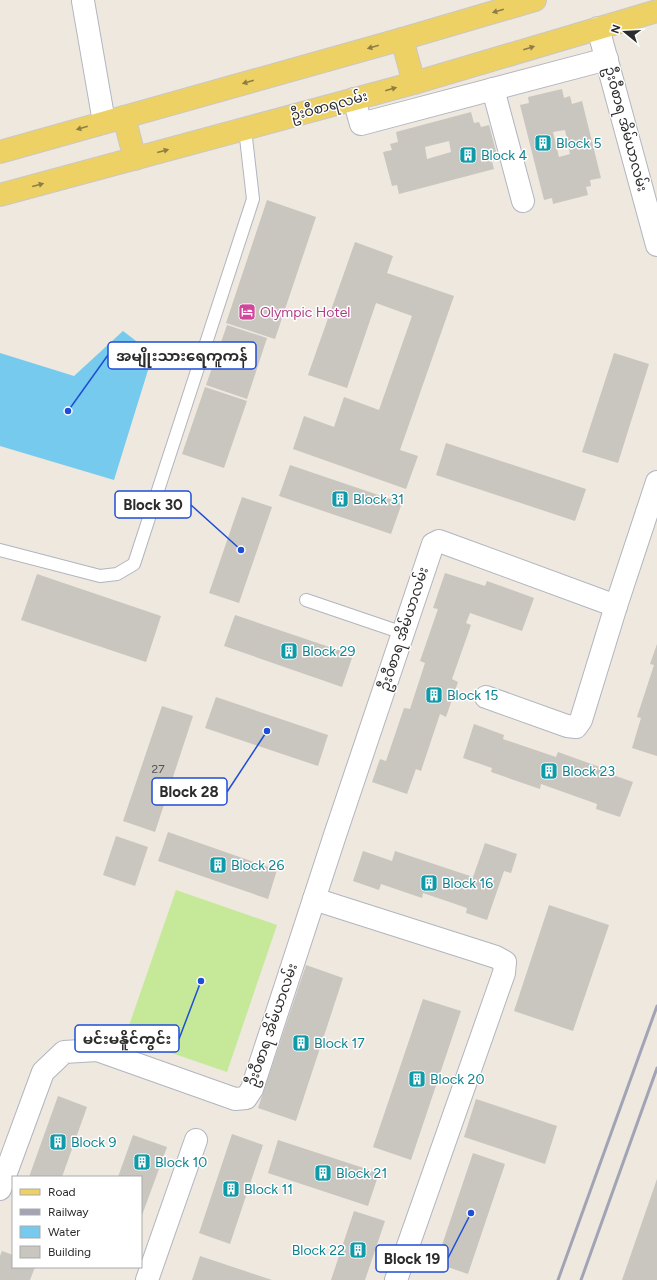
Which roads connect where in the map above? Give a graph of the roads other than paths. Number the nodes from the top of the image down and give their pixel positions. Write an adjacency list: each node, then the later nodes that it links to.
1 (535, 0): 5 (main road, one-way to 5)
2 (83, 1): 10 (street)
3 (657, 11): 4 (main road, ဦးဝီစာရလမ်း)
4 (598, 28): 6 (street, ဦးဝီစာရ အိမ်ယာလမ်း); 7 (main road, ဦးဝီစာရလမ်း, one-way to 4)
5 (402, 39): 7 (main road); 10 (main road, one-way to 10)
6 (607, 59): 8 (street, ဦးဝီစာရ အိမ်ယာလမ်း); 16 (street, ဦးဝီစာရ အိမ်ယာလမ်း)
7 (414, 83): 9 (main road, ဦးဝီစာရလမ်း, one-way to 7)
8 (493, 89): 9 (street, ဦးဝီစာရ အိမ်ယာလမ်း); 15 (street)
9 (354, 99): 11 (main road, ဦးဝီစာရလမ်း)
10 (114, 120): 12 (main road, one-way to 12); 13 (main road)
11 (245, 129): 13 (main road, ဦးဝီစာရလမ်း, one-way to 11); 18 (lane)
12 (0, 152)
13 (135, 159): 14 (main road, ဦးဝီစာရလမ်း, one-way to 13)
14 (0, 195)
15 (523, 201)
16 (657, 244)
17 (657, 482): 20 (street)
18 (0, 550)
19 (306, 600): 21 (lane)
20 (616, 606): 21 (street, ဦးဝီစာရ အိမ်ယာလမ်း); 22 (street)
21 (403, 634): 23 (street, ဦးဝီစာရ အိမ်ယာလမ်း)
22 (486, 697)
23 (314, 899): 25 (street, ဦးဝီစာရ အိမ်ယာလမ်း); 27 (street)
24 (196, 1140): 26 (street)
25 (0, 1189)
26 (146, 1280)
27 (396, 1280)

